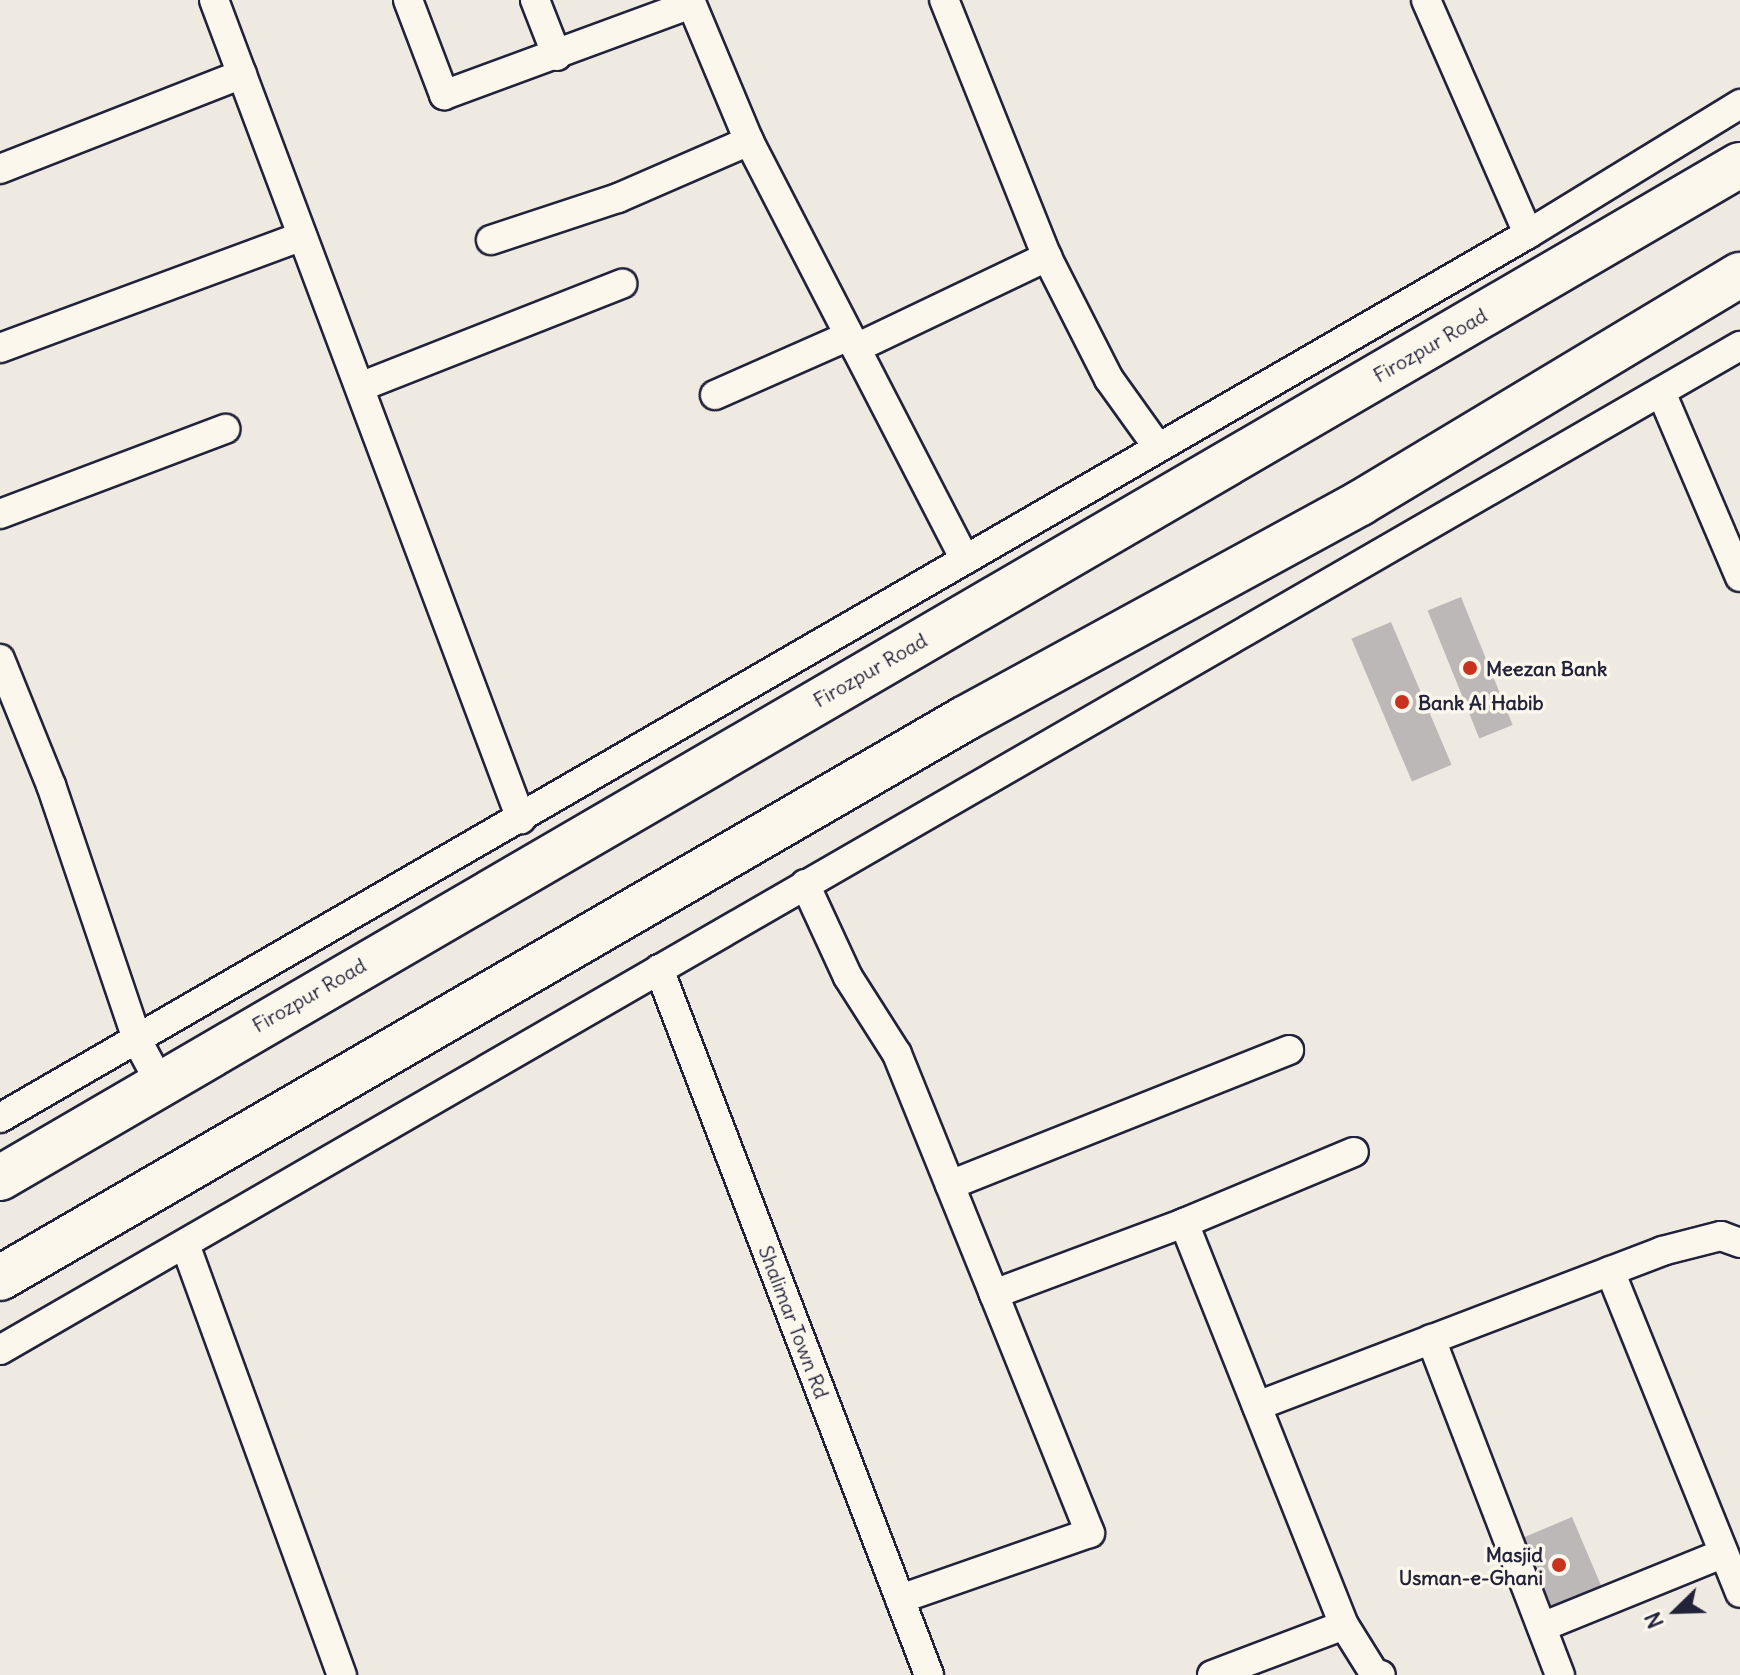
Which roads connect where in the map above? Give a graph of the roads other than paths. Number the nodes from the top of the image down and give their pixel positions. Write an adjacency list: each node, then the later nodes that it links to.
1 (214, 0): 8 (street)
2 (408, 0): 7 (street)
3 (535, 0): 7 (street)
4 (944, 0): 16 (street)
5 (1426, 0): 13 (street)
6 (690, 2): 7 (street); 10 (street)
7 (557, 56)
8 (242, 74): 12 (street); 14 (street)
9 (1740, 104): 13 (street)
10 (749, 141): 15 (street); 19 (street)
11 (1740, 165): 36 (highway, Firozpur Road)
12 (0, 169)
13 (1528, 234): 26 (street)
14 (302, 236): 21 (street); 22 (street)
15 (491, 240)
16 (1047, 257): 19 (street); 26 (street)
17 (1740, 275): 45 (highway)
18 (622, 284): 22 (street)
19 (852, 342): 24 (street); 28 (street)
20 (1740, 346): 23 (street)
21 (0, 348)
22 (360, 387): 31 (street)
23 (1661, 392): 29 (street); 32 (street)
24 (715, 395)
25 (225, 429): 27 (street)
26 (1157, 446): 28 (street)
27 (0, 514)
28 (965, 559): 31 (street)
29 (1740, 577)
30 (0, 659): 34 (street)
31 (521, 819): 34 (street)
32 (805, 884): 33 (street); 40 (street)
33 (659, 969): 43 (street); 52 (street, Shalimar Town Rd)
34 (138, 1042): 36 (street); 37 (street)
35 (1289, 1050): 40 (street)
36 (159, 1081): 39 (highway, Firozpur Road)
37 (0, 1118)
38 (1354, 1152): 41 (street)
39 (0, 1178)
40 (950, 1185): 46 (street)
41 (1184, 1223): 46 (street); 49 (street)
42 (1740, 1243): 44 (street)
43 (186, 1247): 48 (street); 55 (street)
44 (1610, 1271): 47 (street); 50 (street)
45 (0, 1278)
46 (994, 1294): 52 (street)
47 (1431, 1339): 49 (street); 54 (street)
48 (0, 1350)
49 (1257, 1406): 53 (street)
50 (1724, 1553): 51 (street); 54 (street)
51 (1740, 1593)
52 (900, 1599): 56 (street, Shalimar Town Rd)
53 (1344, 1625): 57 (street); 58 (street)
54 (1542, 1627): 59 (street)
55 (342, 1675)
56 (929, 1675)
57 (1212, 1675)
58 (1381, 1675)
59 (1560, 1675)

